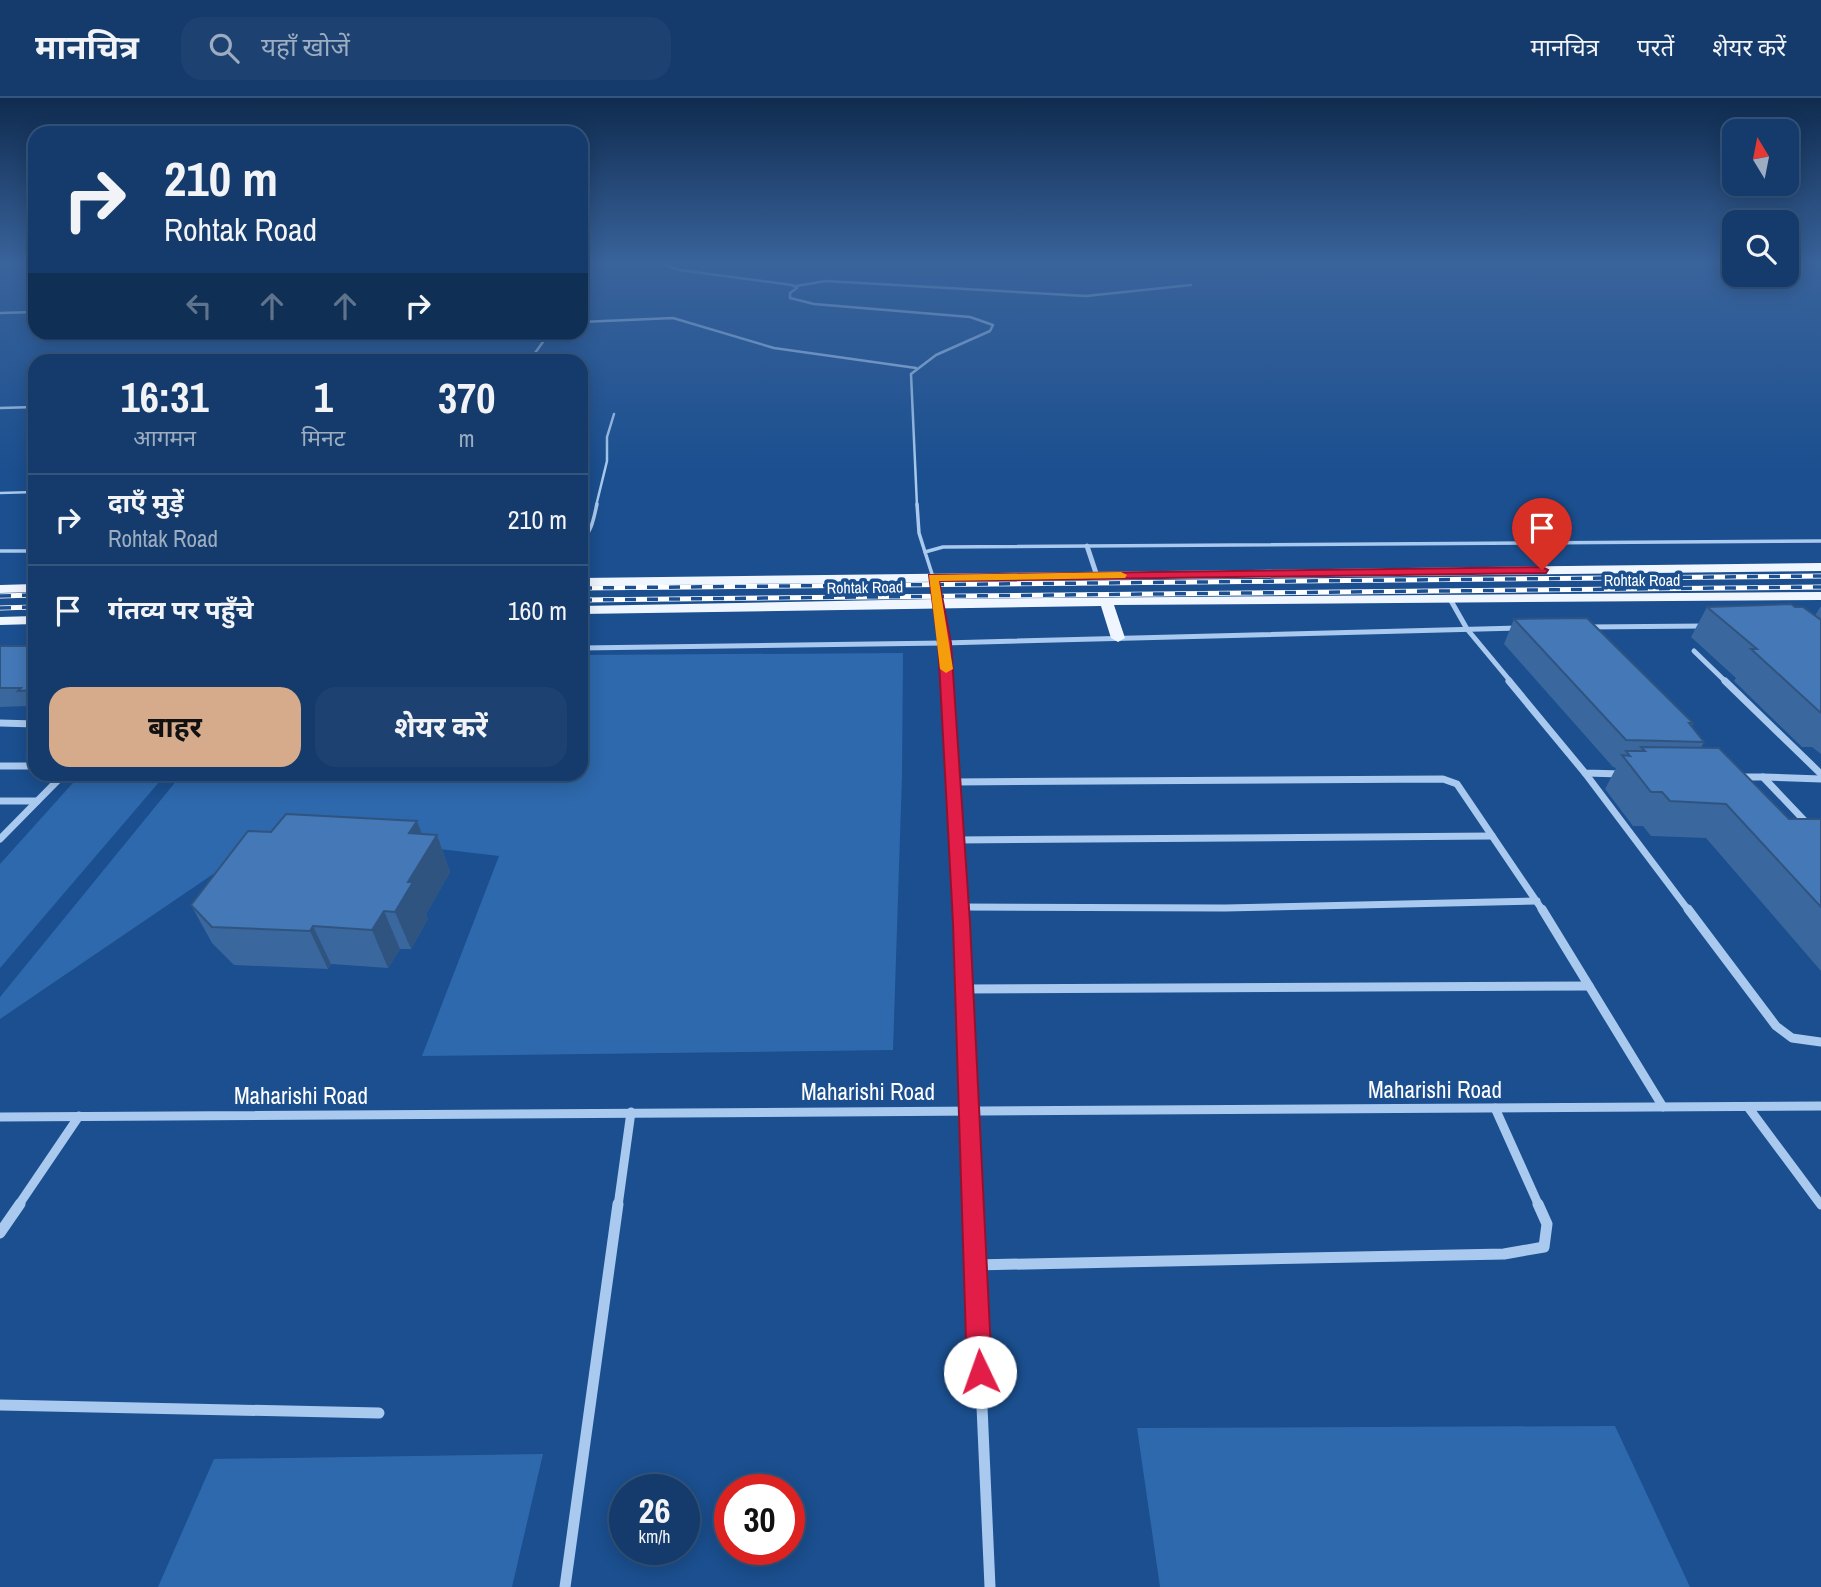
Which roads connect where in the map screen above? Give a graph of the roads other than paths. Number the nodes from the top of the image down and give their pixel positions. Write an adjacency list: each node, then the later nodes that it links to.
1 (722, 332): 3 (lane)
2 (986, 332): 3 (lane)
3 (916, 368): 14 (lane)
4 (0, 408): 5 (lane)
5 (28, 408)
6 (614, 414): 9 (lane)
7 (28, 492): 8 (lane)
8 (0, 493)
9 (588, 533)
10 (1821, 541): 11 (lane)
11 (1087, 546): 14 (lane); 16 (street)
12 (0, 551): 13 (lane)
13 (28, 551)
14 (925, 552): 17 (lane)
15 (1821, 568): 16 (main road, Rohtak Road)
16 (1097, 576): 17 (main road, Rohtak Road)
17 (933, 578): 18 (main road, Rohtak Road); 24 (lane)
18 (588, 582)
19 (28, 588): 20 (main road)
20 (0, 589)
21 (1821, 596): 22 (main road, Rohtak Road)
22 (1450, 599): 23 (main road, Rohtak Road); 31 (street)
23 (1107, 602): 24 (main road, Rohtak Road); 32 (main road)
24 (936, 603): 25 (main road, Rohtak Road); 33 (street)
25 (588, 610)
26 (28, 620): 27 (main road)
27 (0, 621)
28 (1710, 625): 30 (street)
29 (1521, 628): 31 (street)
30 (1575, 628)
31 (1467, 629): 32 (street); 40 (street)
32 (1118, 638): 33 (street)
33 (944, 643): 34 (street); 46 (street)
34 (588, 648)
35 (1694, 651): 44 (street)
36 (0, 723): 37 (street)
37 (28, 724)
38 (0, 766): 39 (street)
39 (28, 766)
40 (1585, 774): 41 (street); 57 (street)
41 (1626, 774)
42 (1736, 777): 43 (street)
43 (1763, 777): 44 (street); 50 (street)
44 (1821, 777)
45 (57, 781): 48 (street)
46 (953, 782): 49 (street); 52 (street)
47 (0, 801): 48 (street)
48 (37, 801): 51 (street)
49 (1492, 836): 52 (street); 53 (street)
50 (1821, 838)
51 (0, 839)
52 (956, 840): 54 (street)
53 (1537, 901): 54 (street); 55 (street)
54 (961, 907): 56 (street)
55 (1589, 986): 56 (street); 59 (street)
56 (964, 989): 62 (street)
57 (1821, 1042)
58 (1821, 1106): 60 (street, Maharishi Road)
59 (1663, 1107): 60 (street, Maharishi Road); 61 (street, Maharishi Road)
60 (1748, 1107): 66 (street)
61 (1495, 1108): 62 (street, Maharishi Road); 68 (street)
62 (968, 1110): 63 (street, Maharishi Road); 68 (street)
63 (631, 1112): 65 (street, Maharishi Road); 71 (street)
64 (0, 1116): 65 (street, Maharishi Road)
65 (79, 1116): 67 (street)
66 (1821, 1205)
67 (0, 1233)
68 (974, 1265): 72 (street)
69 (0, 1405): 70 (street)
70 (379, 1413)
71 (565, 1587)
72 (990, 1587)

